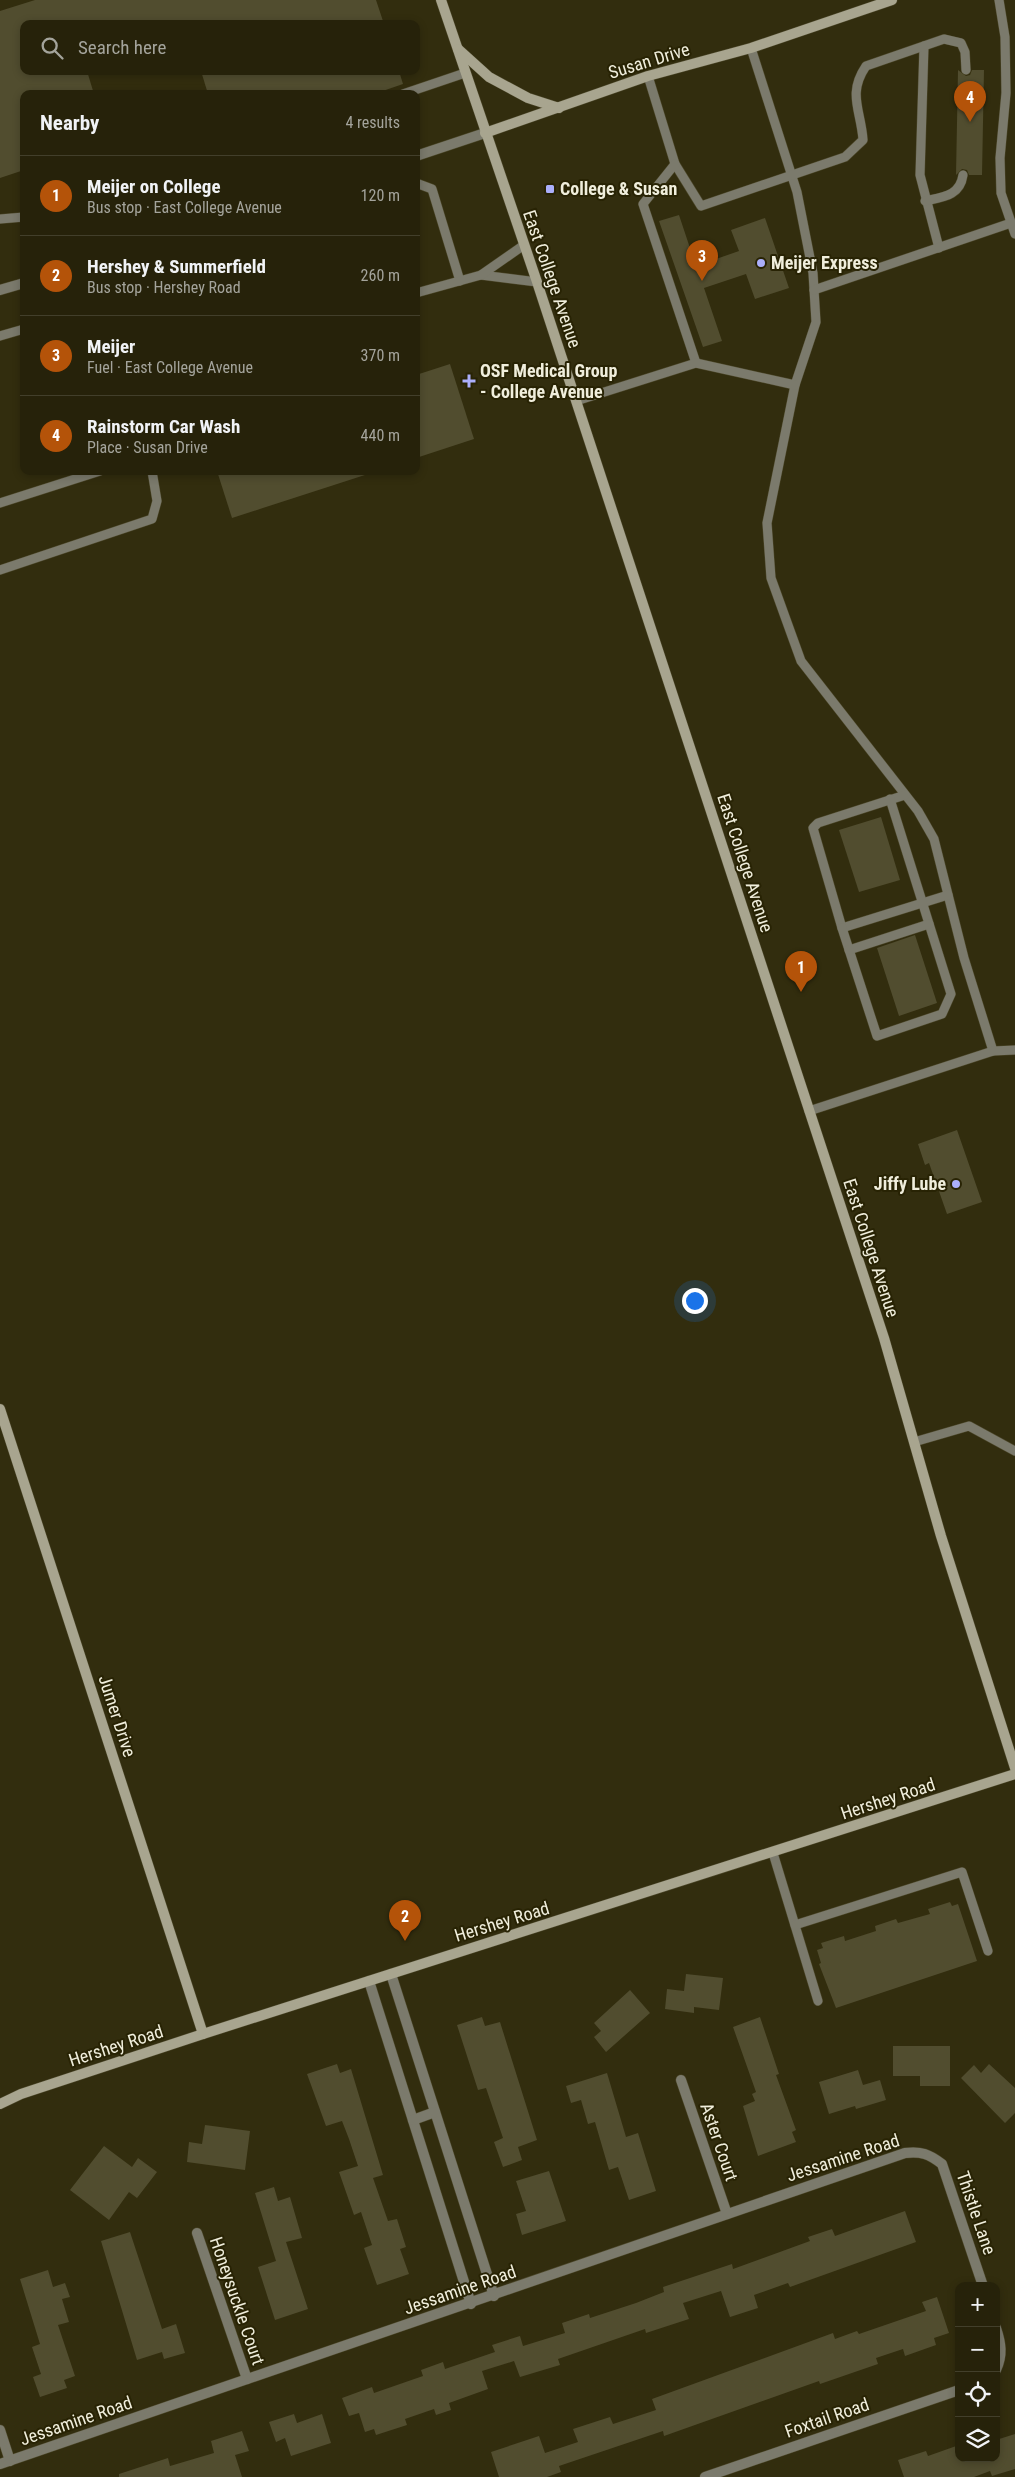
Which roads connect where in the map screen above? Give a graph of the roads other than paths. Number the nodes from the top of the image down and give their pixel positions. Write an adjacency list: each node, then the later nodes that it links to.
1 (441, 0): 5 (main road, East College Avenue)
2 (892, 0): 6 (main road, Susan Drive)
3 (999, 0): 19 (lane)
4 (924, 46): 7 (lane); 15 (lane); 18 (lane)
5 (457, 47): 8 (main road, East College Avenue); 11 (main road)
6 (751, 48): 9 (main road, Susan Drive); 15 (lane)
7 (966, 70)
8 (465, 73): 10 (lane); 12 (main road, East College Avenue)
9 (648, 76): 11 (main road, Susan Drive); 14 (lane)
10 (415, 90)
11 (559, 108): 12 (main road, Susan Drive)
12 (485, 133): 13 (street, Susan Drive); 24 (main road, East College Avenue)
13 (420, 155)
14 (675, 164): 15 (lane); 35 (lane)
15 (791, 174): 31 (lane)
16 (963, 175): 18 (lane)
17 (420, 184): 27 (lane)
18 (925, 201): 25 (lane)
19 (1012, 212): 22 (lane)
20 (20, 217): 21 (lane)
21 (0, 219)
22 (1011, 223): 23 (lane); 25 (lane)
23 (1015, 234)
24 (524, 246): 26 (lane); 28 (main road, East College Avenue)
25 (939, 248): 31 (lane)
26 (481, 275): 27 (lane); 28 (lane)
27 (460, 281): 32 (lane)
28 (536, 282): 37 (main road, East College Avenue)
29 (20, 284): 30 (street)
30 (0, 290)
31 (814, 290): 36 (lane)
32 (420, 291)
33 (20, 330): 34 (lane)
34 (0, 336)
35 (696, 363): 36 (lane); 37 (lane)
36 (794, 385): 42 (lane)
37 (576, 401): 51 (main road, East College Avenue)
38 (88, 475): 40 (lane)
39 (153, 475): 41 (lane)
40 (0, 503)
41 (0, 570)
42 (905, 795): 43 (lane); 44 (lane)
43 (890, 800): 45 (lane); 47 (lane)
44 (948, 895): 45 (lane); 50 (lane)
45 (922, 903): 46 (lane); 47 (lane)
46 (929, 924): 48 (lane); 48 (lane)
47 (842, 928): 48 (lane)
48 (849, 950)
49 (1015, 1050): 50 (lane)
50 (994, 1051): 51 (lane)
51 (809, 1111): 54 (main road, East College Avenue)
52 (0, 1408): 53 (main road, Jumer Drive)
53 (2, 1421): 64 (main road, Jumer Drive)
54 (914, 1442): 55 (lane); 56 (main road, East College Avenue)
55 (1015, 1451)
56 (1015, 1768)
57 (1015, 1774): 58 (main road, Hershey Road)
58 (773, 1853): 59 (lane); 61 (main road, Hershey Road)
59 (795, 1924): 60 (lane); 63 (lane)
60 (988, 1950)
61 (391, 1974): 62 (main road, Hershey Road); 67 (street)
62 (369, 1981): 64 (main road, Hershey Road); 68 (street)
63 (818, 2001)
64 (203, 2034): 66 (main road, Hershey Road)
65 (681, 2080): 70 (street, Aster Court)
66 (0, 2104)
67 (435, 2112): 68 (street); 73 (street)
68 (413, 2120): 74 (street)
69 (930, 2155): 70 (street, Jessamine Road); 72 (street, Thistle Lane)
70 (727, 2214): 73 (street, Jessamine Road)
71 (197, 2233): 77 (street, Honeysuckle Court)
72 (982, 2282)
73 (494, 2296): 74 (street, Jessamine Road)
74 (471, 2304): 77 (street, Jessamine Road)
75 (1000, 2338): 76 (street)
76 (1000, 2362)
77 (247, 2379): 80 (street, Jessamine Road)
78 (955, 2391): 82 (street, Foxtail Road)
79 (0, 2430): 80 (street)
80 (10, 2461): 81 (street, Jessamine Road)
81 (0, 2464)
82 (705, 2477)

